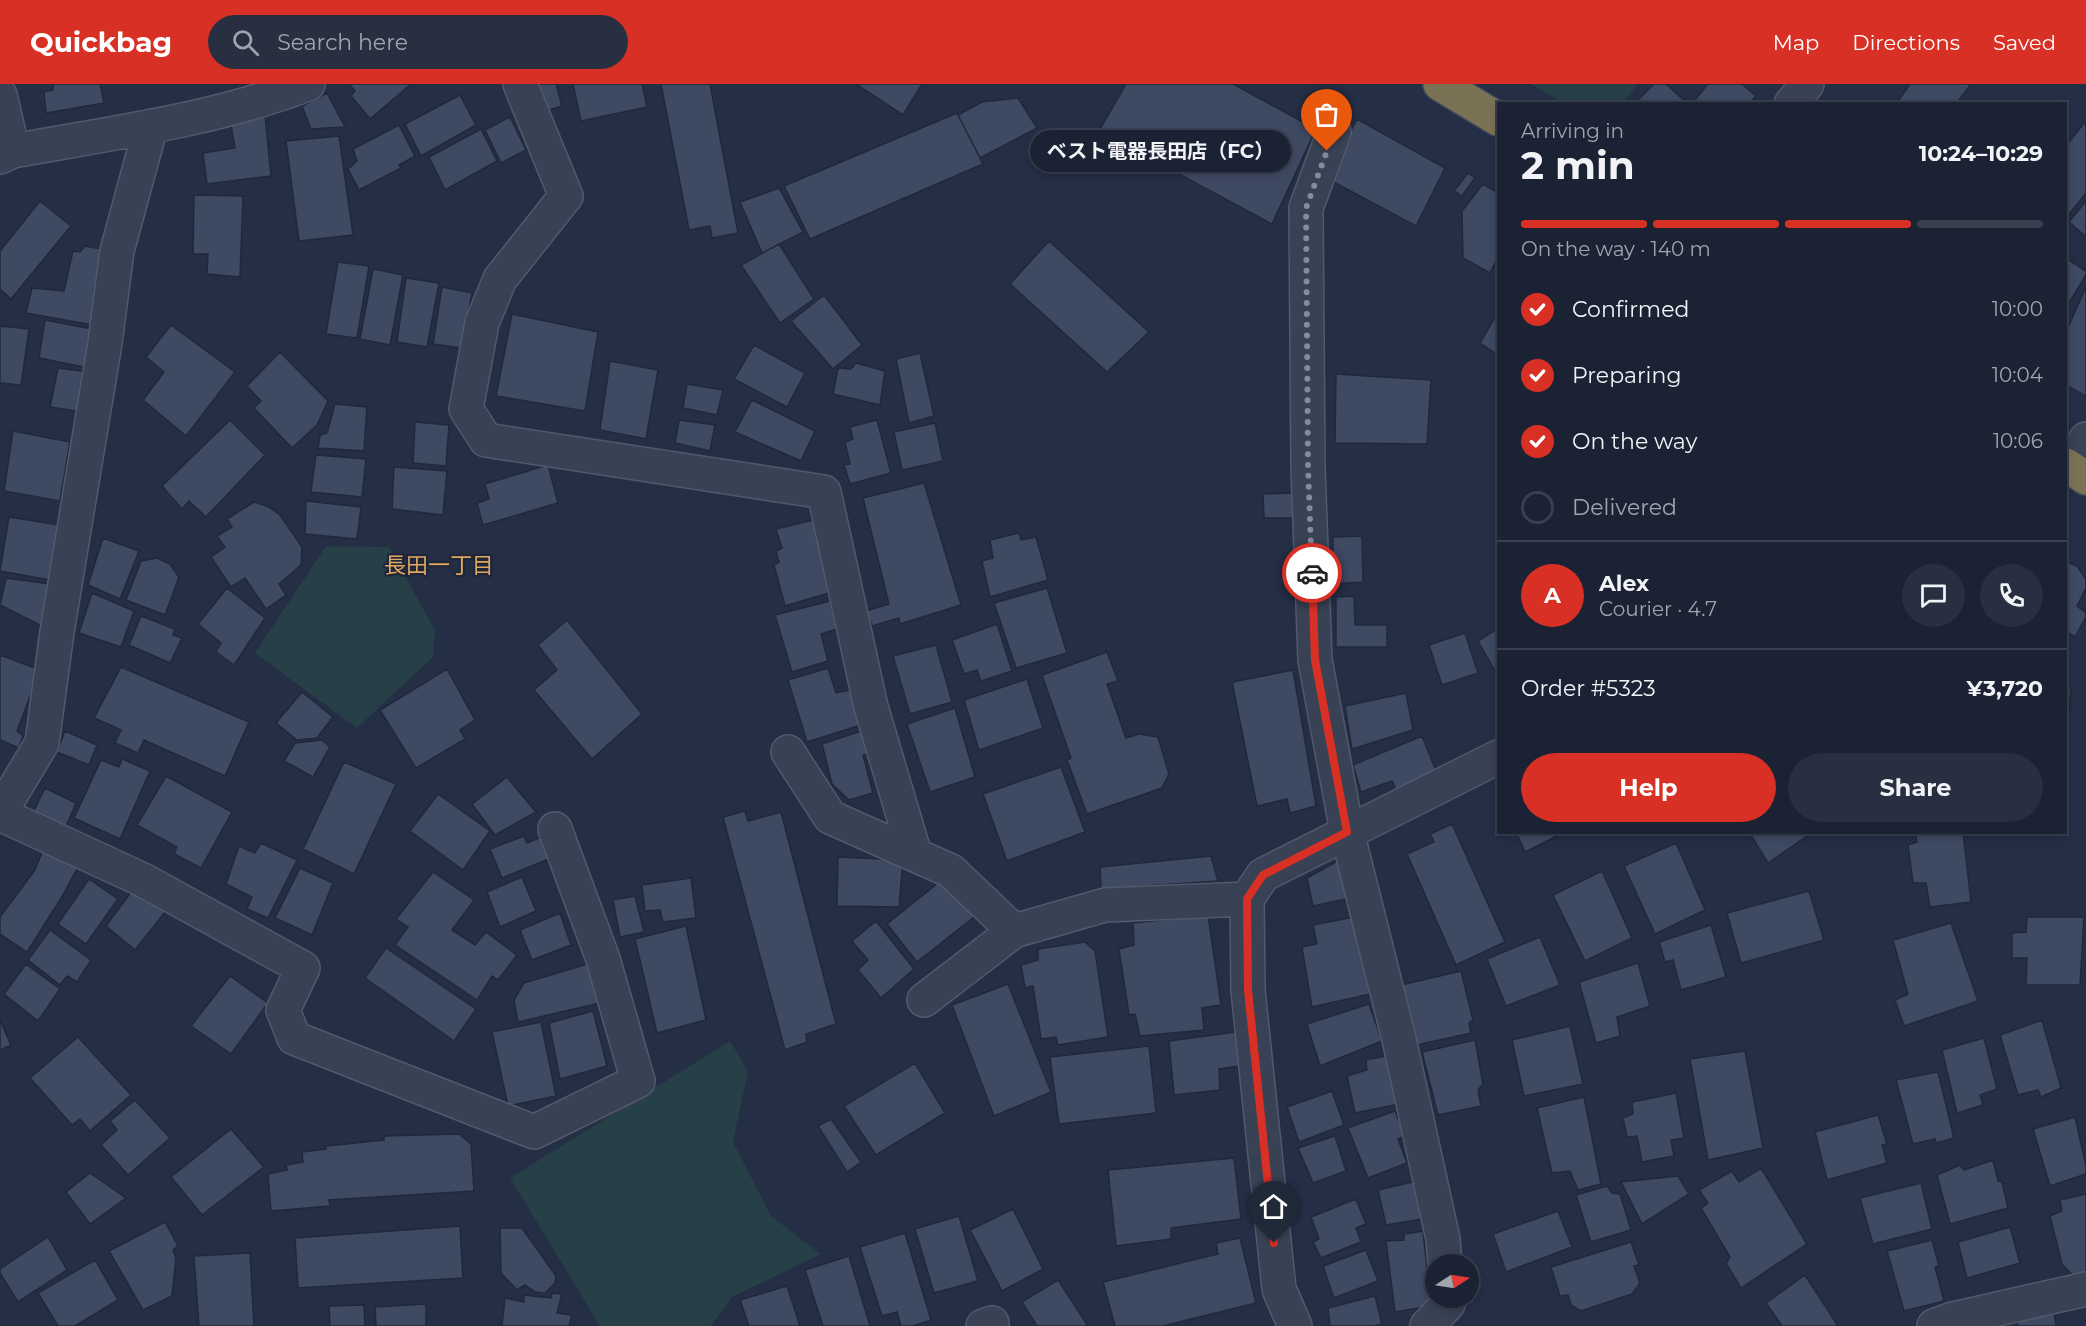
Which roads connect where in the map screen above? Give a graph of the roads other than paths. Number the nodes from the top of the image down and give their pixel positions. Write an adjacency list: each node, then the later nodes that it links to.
1 (308, 84): 8 (street)
2 (520, 84): 18 (street)
3 (1440, 84): 7 (highway)
4 (1807, 84): 6 (street)
5 (0, 95): 10 (street)
6 (1793, 102)
7 (1497, 118)
8 (151, 126): 10 (street); 15 (street)
9 (1334, 132): 17 (street)
10 (6, 154)
11 (2086, 440): 12 (street)
12 (2074, 470)
13 (788, 752): 18 (street)
14 (1497, 757): 17 (street)
15 (0, 813): 16 (street)
16 (555, 829)
17 (1347, 832): 19 (street); 22 (street)
18 (915, 855): 20 (street)
19 (1247, 899): 20 (street); 25 (street)
20 (1014, 931): 21 (street)
21 (924, 1000)
22 (1444, 1254)
23 (2086, 1289): 27 (street)
24 (1444, 1308): 26 (street)
25 (1295, 1326)
26 (1427, 1326)
27 (1934, 1326)

